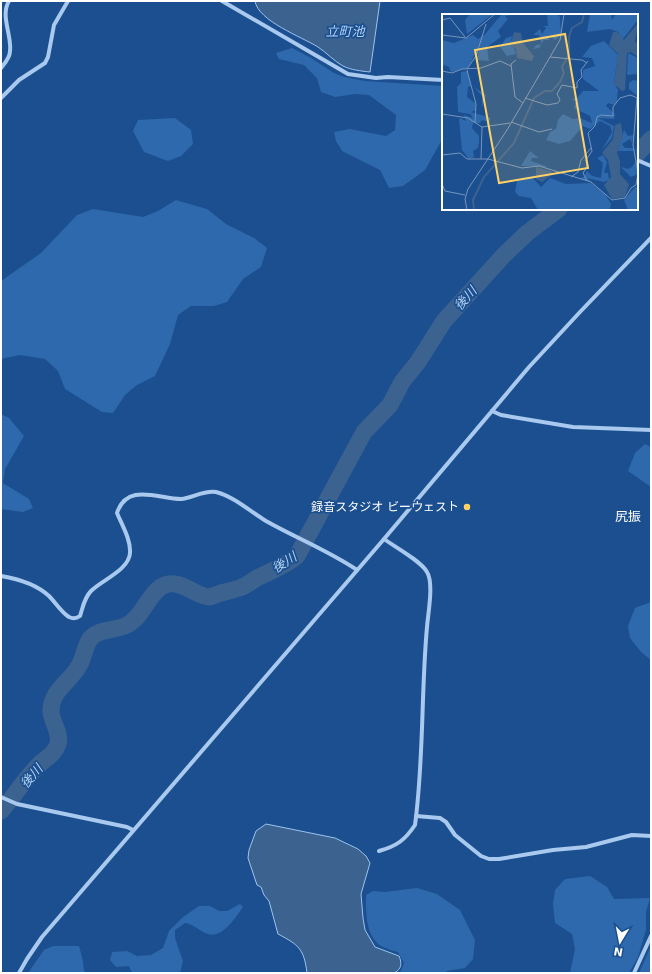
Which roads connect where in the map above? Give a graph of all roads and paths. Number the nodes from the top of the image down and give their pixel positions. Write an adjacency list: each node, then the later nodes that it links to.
1 (9, 1): 4 (street)
2 (68, 1): 6 (street)
3 (222, 1): 5 (street)
4 (1, 68)
5 (442, 80)
6 (1, 98)
7 (638, 160): 8 (street)
8 (651, 166)
9 (651, 238): 10 (street)
10 (492, 411): 11 (street); 12 (street)
11 (651, 430)
12 (384, 539): 13 (street); 16 (street)
13 (357, 570): 14 (street); 17 (street)
14 (1, 576)
15 (1, 797): 17 (street)
16 (416, 816): 18 (street); 19 (street)
17 (133, 830): 21 (street)
18 (651, 836)
19 (379, 851)
20 (651, 936): 22 (street)
21 (19, 973)
22 (634, 973)

